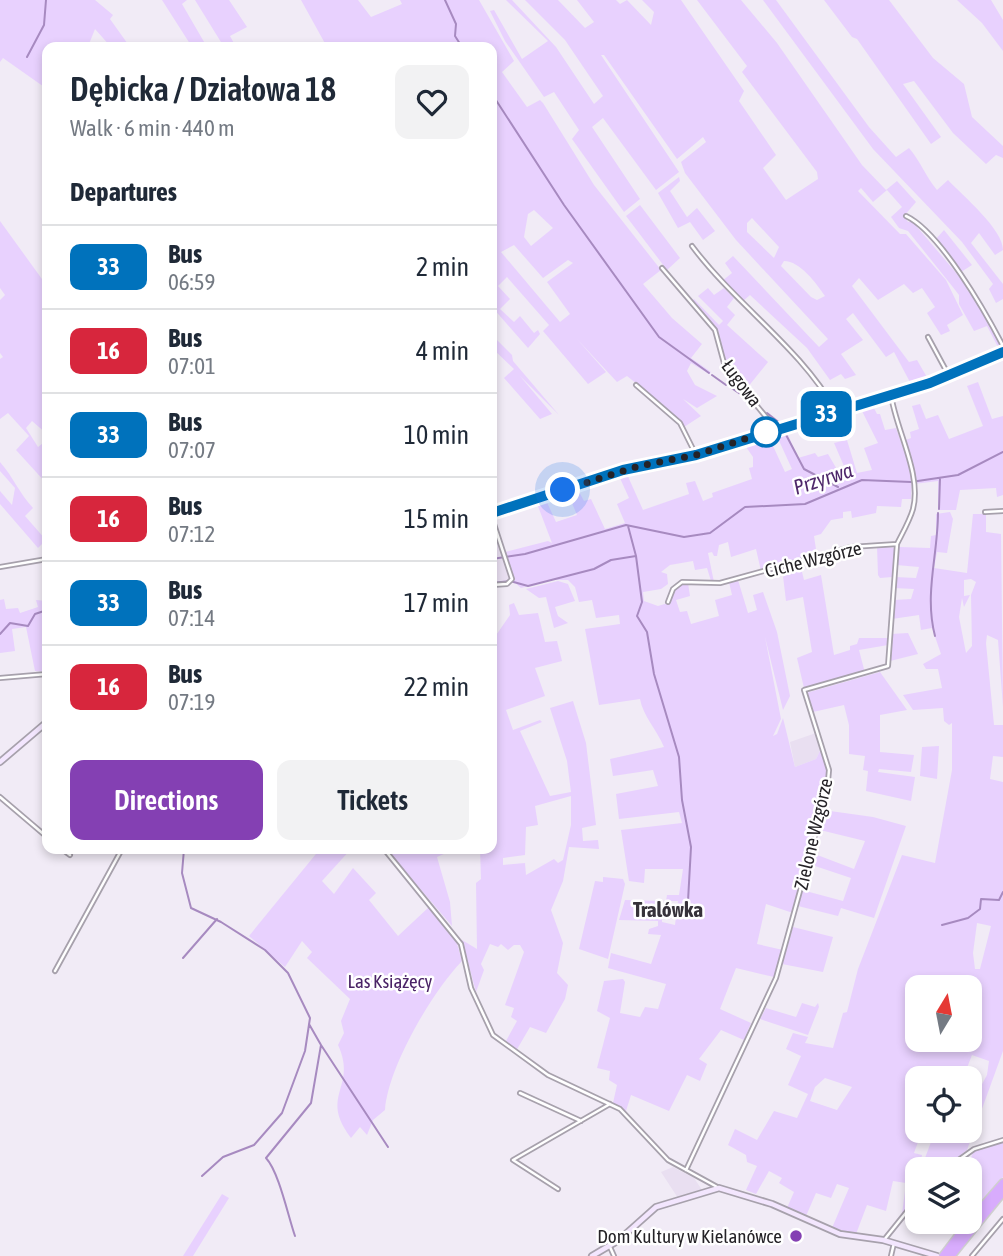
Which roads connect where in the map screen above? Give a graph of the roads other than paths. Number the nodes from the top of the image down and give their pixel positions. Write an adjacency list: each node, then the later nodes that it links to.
1 (906, 216): 5 (street)
2 (692, 246): 10 (street)
3 (662, 268): 11 (street, Ługowa)
4 (928, 337): 7 (street)
5 (1003, 346)
6 (1003, 352): 7 (street)
7 (949, 376): 9 (street)
8 (636, 385): 14 (street)
9 (891, 395): 10 (street); 19 (street)
10 (836, 411): 12 (street)
11 (772, 422): 12 (street, Ługowa); 13 (street)
12 (776, 429): 13 (street)
13 (758, 435): 14 (street)
14 (696, 455): 17 (street)
15 (1003, 511): 16 (street)
16 (985, 512)
17 (497, 514)
18 (497, 531): 22 (street)
19 (897, 544): 23 (street, Ciche Wzgórze); 38 (street, Zielone Wzgórze)
20 (42, 560): 21 (street)
21 (0, 567)
22 (497, 584)
23 (668, 602)
24 (42, 674): 25 (street)
25 (0, 678)
26 (42, 726): 27 (street)
27 (0, 762)
28 (0, 797): 29 (street)
29 (42, 833)
30 (119, 854): 32 (street)
31 (388, 854): 34 (street)
32 (55, 971)
33 (520, 1093): 35 (street)
34 (610, 1104): 35 (street); 38 (street)
35 (581, 1121): 41 (street)
36 (1003, 1140): 37 (street)
37 (963, 1157)
38 (687, 1170): 40 (street)
39 (1003, 1183): 43 (highway)
40 (719, 1188): 47 (street); 49 (street)
41 (558, 1189)
42 (1003, 1192): 55 (highway)
43 (982, 1206)
44 (905, 1214): 47 (street)
45 (1003, 1219): 56 (street)
46 (959, 1234): 54 (highway)
47 (884, 1240): 48 (street)
48 (894, 1243): 50 (street); 53 (street)
49 (610, 1247): 51 (street); 52 (street)
50 (934, 1255)
51 (592, 1256)
52 (614, 1256)
53 (891, 1256)
54 (943, 1256)
55 (951, 1256)
56 (972, 1256)

